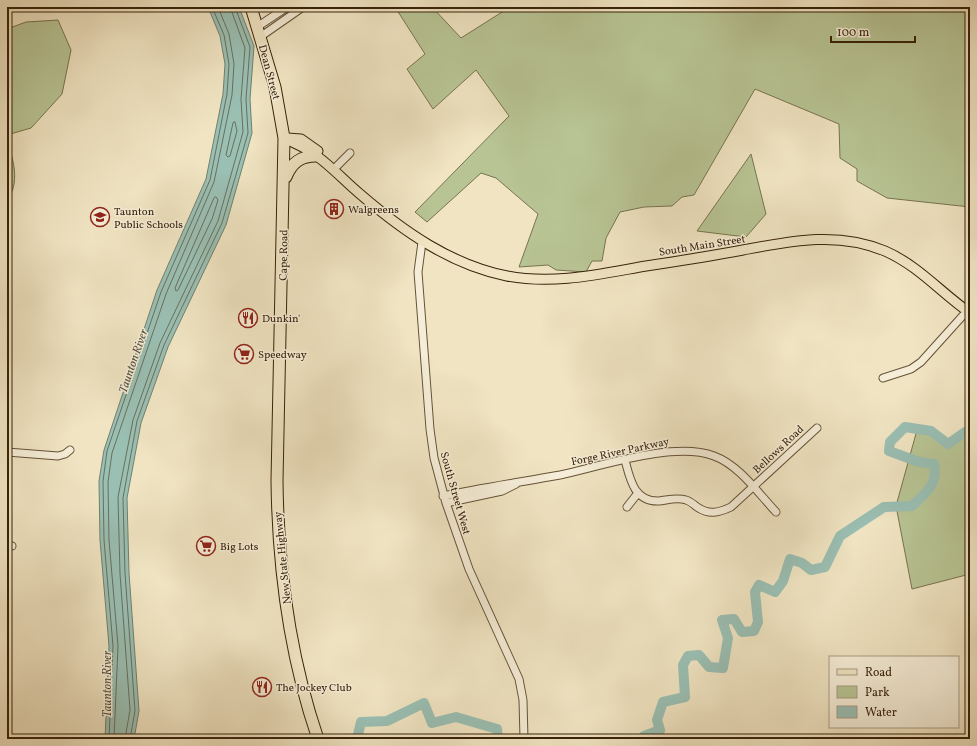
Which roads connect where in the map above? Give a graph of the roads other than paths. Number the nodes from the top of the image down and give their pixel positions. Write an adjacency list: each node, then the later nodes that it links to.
1 (251, 7): 4 (highway, Dean Street)
2 (287, 7): 4 (street)
3 (303, 7): 4 (street)
4 (259, 32): 5 (highway, Dean Street)
5 (284, 138): 7 (main road); 8 (main road); 9 (highway, Cape Road)
6 (350, 153): 8 (street)
7 (316, 156): 9 (highway); 10 (main road)
8 (335, 168): 10 (main road)
9 (285, 185): 13 (highway, Cape Road)
10 (352, 187): 11 (main road)
11 (422, 242): 12 (main road, South Main Street); 21 (street, South Street West)
12 (969, 312): 14 (street)
13 (280, 372): 24 (highway, New State Highway)
14 (883, 378)
15 (817, 428): 19 (street, Bellows Road)
16 (70, 450): 17 (street)
17 (7, 452)
18 (625, 460): 19 (street, Forge River Parkway); 20 (street); 21 (street, Forge River Parkway)
19 (753, 487): 20 (street, Bellows Road); 23 (street, Forge River Parkway)
20 (638, 493): 22 (street)
21 (445, 500): 25 (street, South Street West)
22 (627, 507)
23 (776, 512)
24 (318, 738)
25 (524, 739)

